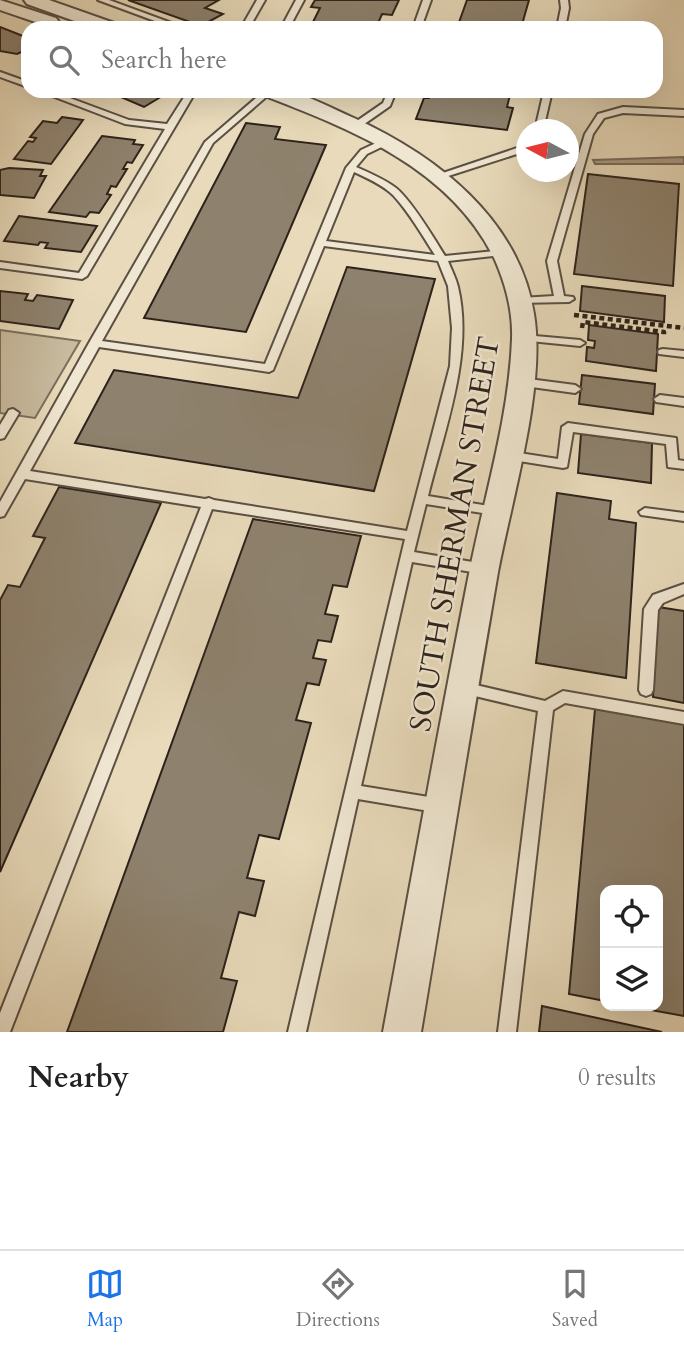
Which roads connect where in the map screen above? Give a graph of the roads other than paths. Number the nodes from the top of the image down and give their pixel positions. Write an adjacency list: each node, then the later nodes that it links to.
1 (102, 0): 10 (lane)
2 (261, 0): 11 (lane)
3 (300, 0): 12 (lane)
4 (428, 0): 13 (lane)
5 (564, 0): 14 (lane)
6 (41, 1): 9 (street)
7 (0, 4): 8 (street)
8 (47, 21)
9 (93, 21)
10 (161, 21)
11 (249, 21)
12 (289, 21)
13 (420, 21)
14 (562, 21)
15 (0, 74): 16 (lane)
16 (21, 82)
17 (62, 98): 26 (lane)
18 (188, 98): 26 (lane)
19 (261, 98): 39 (lane)
20 (287, 98): 25 (street, SOUTH SHERMAN STREET)
21 (390, 98): 25 (lane)
22 (546, 98): 24 (lane)
23 (684, 113): 35 (lane)
24 (542, 119)
25 (357, 125): 27 (street, SOUTH SHERMAN STREET)
26 (170, 127): 34 (lane)
27 (389, 140): 29 (lane); 30 (street, SOUTH SHERMAN STREET)
28 (516, 152): 30 (lane)
29 (351, 168): 31 (lane); 33 (lane)
30 (439, 176): 32 (street, SOUTH SHERMAN STREET)
31 (320, 243): 33 (lane); 39 (lane)
32 (502, 252): 33 (lane); 36 (street, SOUTH SHERMAN STREET)
33 (442, 259): 51 (lane)
34 (0, 265)
35 (565, 299): 36 (lane)
36 (520, 301): 37 (street, SOUTH SHERMAN STREET)
37 (524, 338): 38 (lane); 42 (street, SOUTH SHERMAN STREET)
38 (580, 342)
39 (94, 343): 50 (lane)
40 (663, 352): 41 (lane)
41 (684, 354)
42 (520, 382): 43 (lane); 48 (street, SOUTH SHERMAN STREET)
43 (575, 389)
44 (660, 399): 45 (lane)
45 (684, 402)
46 (13, 413): 47 (lane)
47 (0, 435)
48 (506, 455): 49 (lane); 53 (street, SOUTH SHERMAN STREET)
49 (684, 465)
50 (22, 474): 52 (lane); 55 (lane)
51 (421, 499): 53 (lane); 57 (lane)
52 (209, 502): 57 (lane); 67 (lane)
53 (495, 511): 59 (street, SOUTH SHERMAN STREET)
54 (645, 512): 56 (lane)
55 (0, 513)
56 (684, 517)
57 (412, 536): 58 (lane)
58 (407, 556): 59 (lane); 65 (lane)
59 (484, 569): 61 (street, SOUTH SHERMAN STREET)
60 (684, 589): 62 (lane)
61 (463, 688): 63 (lane); 66 (street, SOUTH SHERMAN STREET)
62 (646, 690)
63 (546, 707): 64 (lane); 70 (lane)
64 (684, 718)
65 (352, 791): 66 (lane); 68 (lane)
66 (442, 806): 69 (street, SOUTH SHERMAN STREET)
67 (1, 1032)
68 (297, 1032)
69 (402, 1032)
70 (508, 1032)

